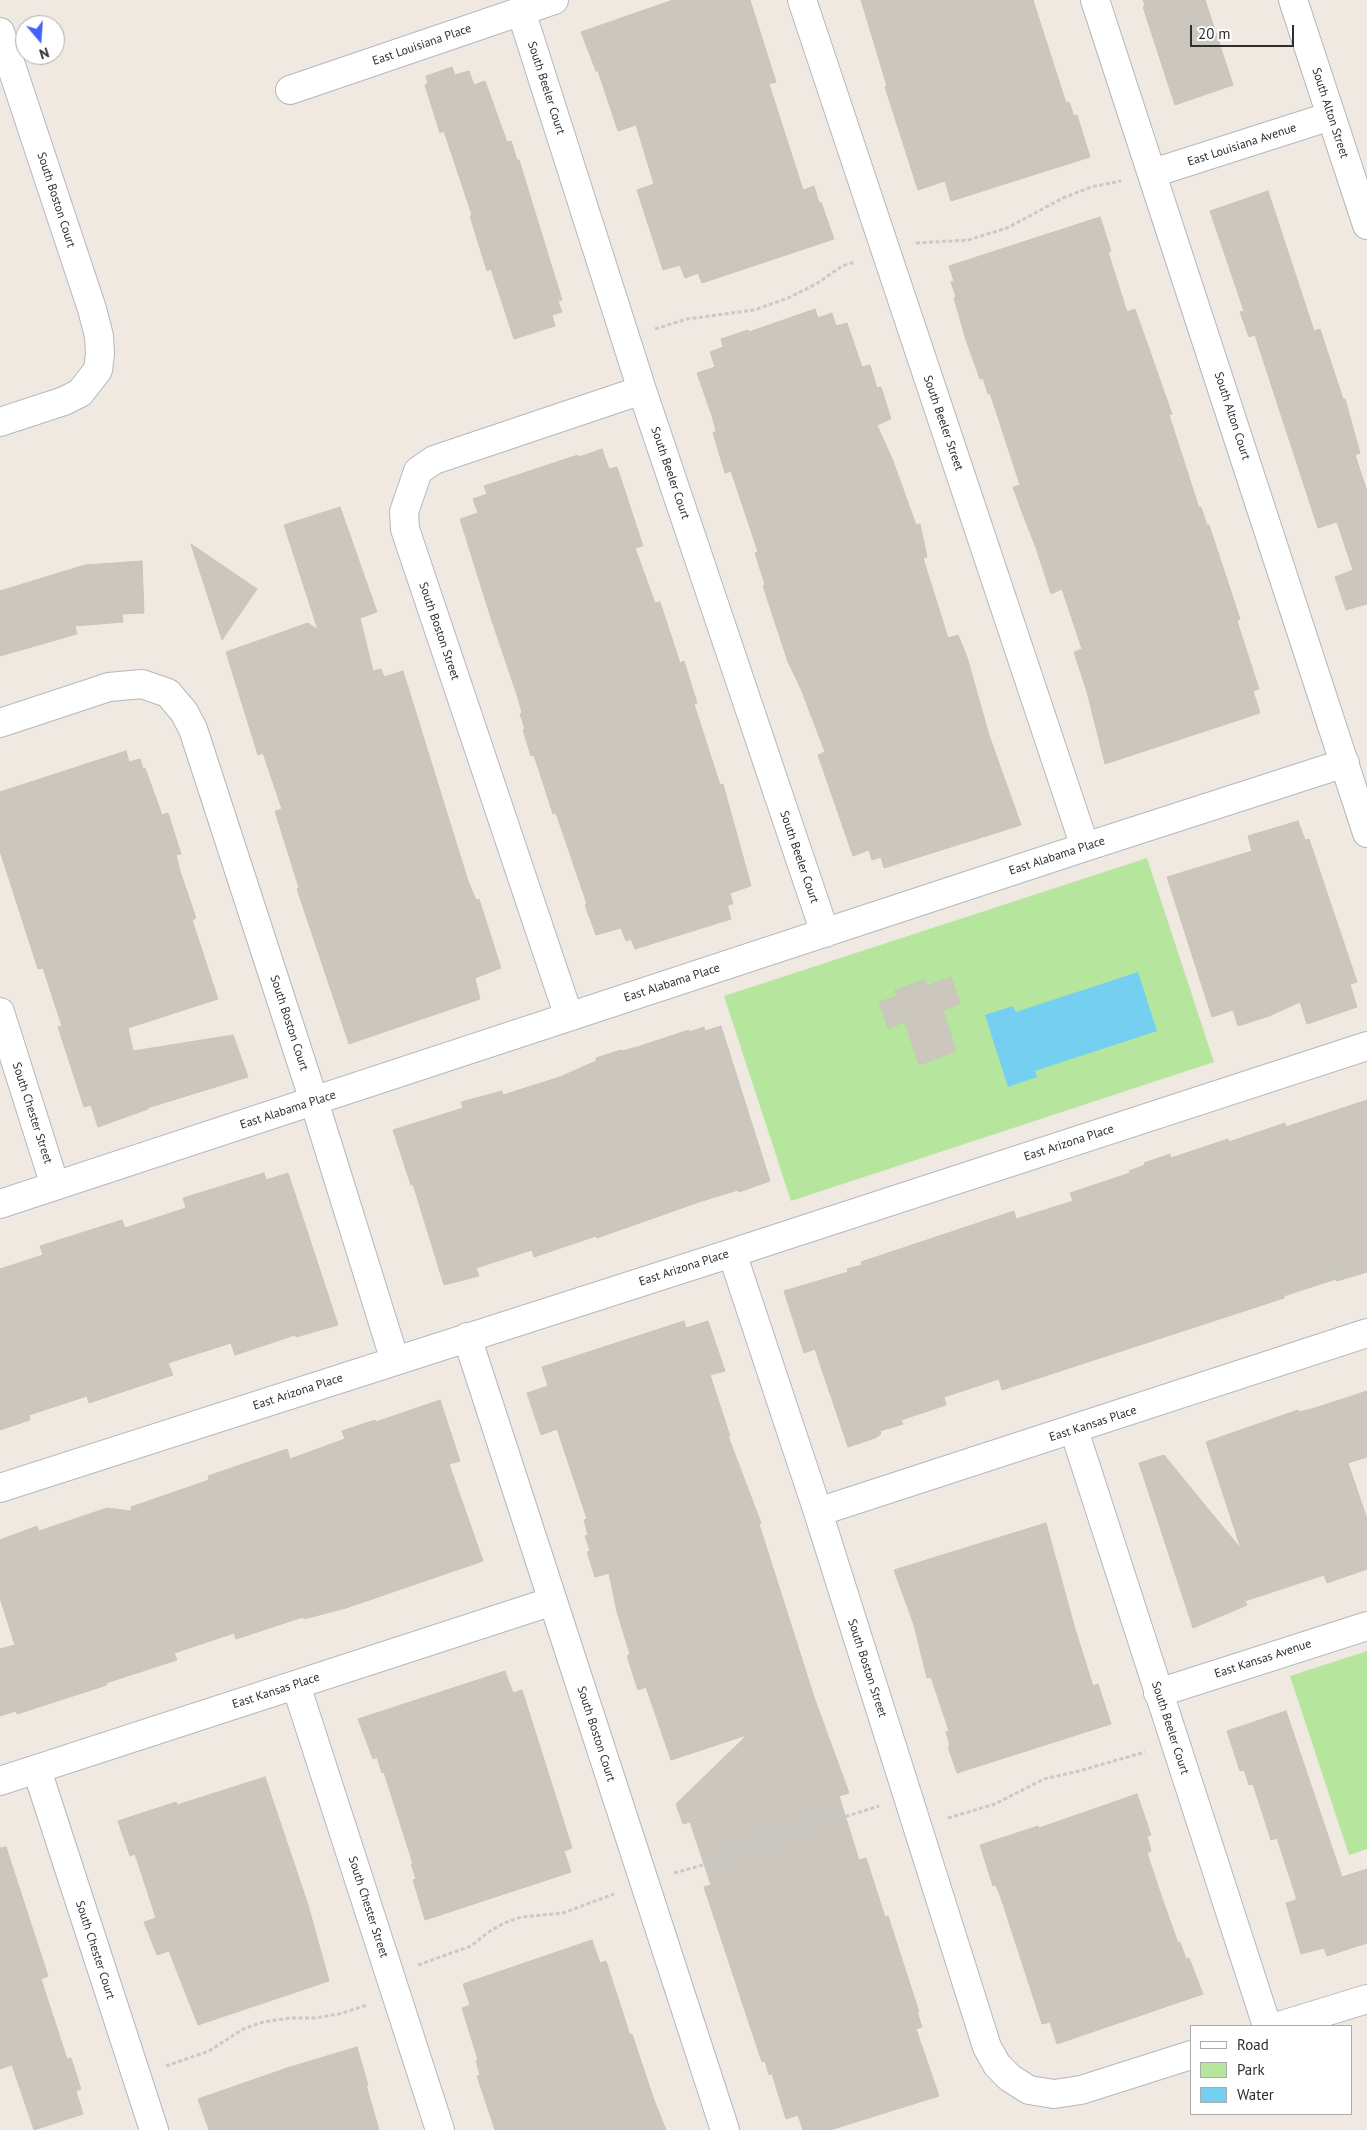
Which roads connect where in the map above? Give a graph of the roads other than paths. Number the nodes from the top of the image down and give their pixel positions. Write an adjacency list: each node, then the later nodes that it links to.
1 (554, 0): 5 (street, East Louisiana Place)
2 (802, 0): 16 (street, South Beeler Street)
3 (1094, 0): 9 (street, South Alton Court)
4 (1293, 0): 8 (street, South Alton Street)
5 (521, 11): 7 (street, East Louisiana Place); 11 (street, South Beeler Court)
6 (0, 32): 12 (street, South Boston Court)
7 (290, 90)
8 (1331, 116): 9 (street, East Louisiana Avenue); 10 (street, South Alton Street)
9 (1153, 173): 14 (street, South Alton Court)
10 (1367, 225)
11 (642, 390): 17 (street, South Beeler Court); 19 (street, South Boston Street)
12 (0, 422)
13 (0, 723): 21 (street, South Boston Court)
14 (1345, 763): 15 (street, South Alton Court); 16 (street, East Alabama Place)
15 (1367, 833)
16 (1085, 846): 17 (street, East Alabama Place)
17 (825, 933): 19 (street, East Alabama Place)
18 (0, 1012): 22 (street, South Chester Street)
19 (569, 1017): 21 (street, East Alabama Place)
20 (1367, 1046): 24 (street, East Arizona Place)
21 (314, 1101): 22 (street, East Alabama Place); 27 (street, South Boston Court)
22 (55, 1186): 23 (street, East Alabama Place)
23 (0, 1204)
24 (732, 1253): 26 (street, East Arizona Place); 30 (street, South Boston Street)
25 (1367, 1333): 28 (street, East Kansas Place)
26 (466, 1338): 27 (street, East Arizona Place); 31 (street, South Boston Court)
27 (395, 1361): 29 (street, East Arizona Place)
28 (1074, 1430): 30 (street, East Kansas Place); 34 (street, South Beeler Court)
29 (0, 1488)
30 (818, 1512): 40 (street, South Boston Street)
31 (552, 1601): 33 (street, East Kansas Place); 43 (street, South Boston Court)
32 (1367, 1626): 34 (street, East Kansas Avenue)
33 (296, 1685): 35 (street, East Kansas Place); 42 (street, South Chester Street)
34 (1158, 1693): 38 (street, South Beeler Court)
35 (37, 1770): 36 (street, East Kansas Place); 41 (street, South Chester Court)
36 (0, 1781)
37 (1367, 1999): 39 (street)
38 (1267, 2025)
39 (1282, 2025)
40 (1190, 2055)
41 (154, 2130)
42 (440, 2130)
43 (725, 2130)

